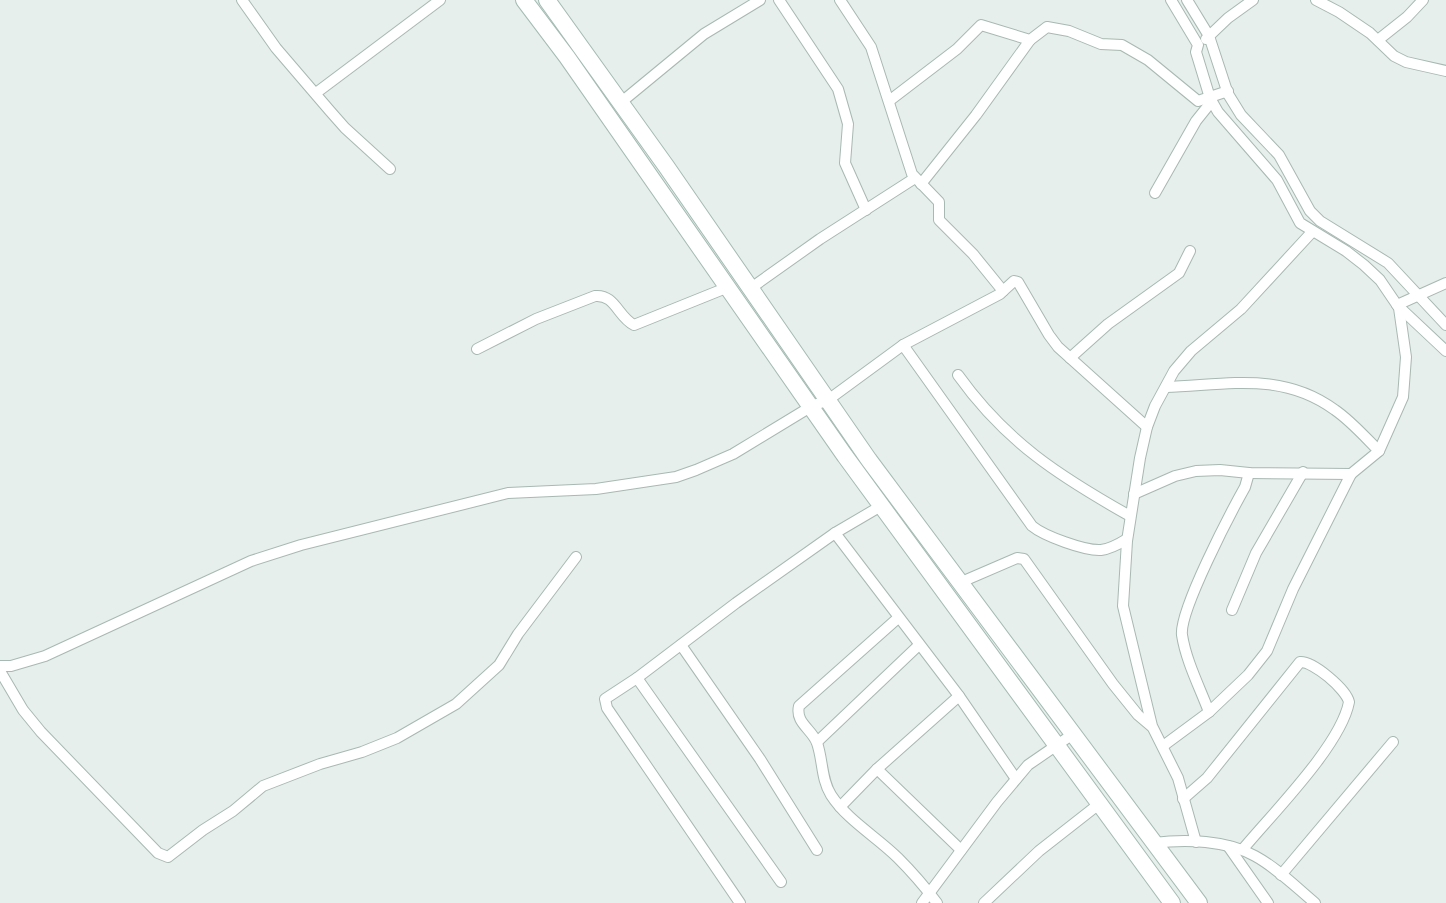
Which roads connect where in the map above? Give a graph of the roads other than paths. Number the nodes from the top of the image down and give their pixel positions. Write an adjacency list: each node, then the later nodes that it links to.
1 (242, 0): 19 (street)
2 (440, 0): 19 (street)
3 (524, 0): 30 (main road)
4 (547, 0): 22 (main road)
5 (760, 0): 22 (street)
6 (779, 0): 26 (street)
7 (840, 0): 21 (street)
8 (1171, 0): 16 (street)
9 (1188, 0): 13 (street)
10 (1253, 0): 13 (street)
11 (1316, 0): 15 (street)
12 (1423, 0): 15 (street)
13 (1209, 36): 16 (street); 18 (street)
14 (1030, 40): 20 (street); 21 (street); 24 (street)
15 (1378, 40): 17 (street)
16 (1198, 45): 20 (street)
17 (1446, 72)
18 (1228, 91): 20 (street); 33 (street)
19 (316, 93): 23 (street)
20 (1211, 100): 25 (street); 27 (street)
21 (889, 101): 24 (street)
22 (620, 104): 31 (main road)
23 (390, 169)
24 (918, 181): 26 (street); 32 (street)
25 (1155, 193)
26 (866, 210): 31 (street)
27 (1312, 232): 34 (street); 41 (street)
28 (1190, 251): 39 (street)
29 (1446, 284): 33 (street)
30 (726, 288): 37 (street); 43 (main road)
31 (751, 288): 42 (main road)
32 (1003, 291): 36 (street); 39 (street)
33 (1416, 295): 34 (street); 35 (street)
34 (1398, 306): 38 (street); 45 (street)
35 (1446, 326)
36 (902, 345): 42 (street); 53 (street)
37 (477, 349)
38 (1446, 351)
39 (1070, 358): 44 (street)
40 (958, 375): 51 (street)
41 (1166, 387): 44 (street); 45 (street)
42 (828, 400): 43 (street); 55 (main road)
43 (812, 406): 50 (main road); 60 (street)
44 (1147, 427): 49 (street)
45 (1379, 451): 48 (street)
46 (1303, 472): 47 (street); 48 (street); 56 (street)
47 (1249, 473): 49 (street); 63 (street)
48 (1351, 474): 63 (street)
49 (1134, 494): 51 (street)
50 (881, 506): 52 (street); 68 (main road)
51 (1130, 516): 53 (street)
52 (835, 533): 57 (street); 58 (street)
53 (1127, 539): 64 (street)
54 (576, 557): 60 (street)
55 (958, 583): 64 (street); 65 (main road)
56 (1232, 610)
57 (898, 618): 59 (street); 66 (street)
58 (681, 645): 61 (street); 79 (street)
59 (919, 645): 62 (street); 66 (street)
60 (0, 669)
61 (637, 678): 82 (street); 85 (street)
62 (959, 696): 70 (street); 71 (street)
63 (1209, 712): 69 (street)
64 (1152, 726): 69 (street)
65 (1073, 734): 68 (street); 76 (main road)
66 (817, 742): 74 (street)
67 (1393, 742): 81 (street)
68 (1055, 745): 71 (street); 73 (main road)
69 (1163, 746): 72 (street)
70 (877, 769): 74 (street); 80 (street)
71 (1016, 779): 80 (street)
72 (1184, 799): 75 (street); 78 (street)
73 (1100, 804): 84 (main road); 88 (street)
74 (840, 807): 83 (street)
75 (1196, 842): 76 (street); 77 (street)
76 (1154, 843): 89 (main road)
77 (1228, 846): 78 (street); 90 (street)
78 (1243, 849): 81 (street)
79 (817, 850)
80 (961, 850): 83 (street)
81 (1281, 875): 91 (street)
82 (781, 882)
83 (929, 893): 86 (street); 87 (street)
84 (1169, 902)
85 (740, 903)
86 (922, 903)
87 (937, 903)
88 (984, 903)
89 (1199, 903)
90 (1268, 903)
91 (1315, 903)

